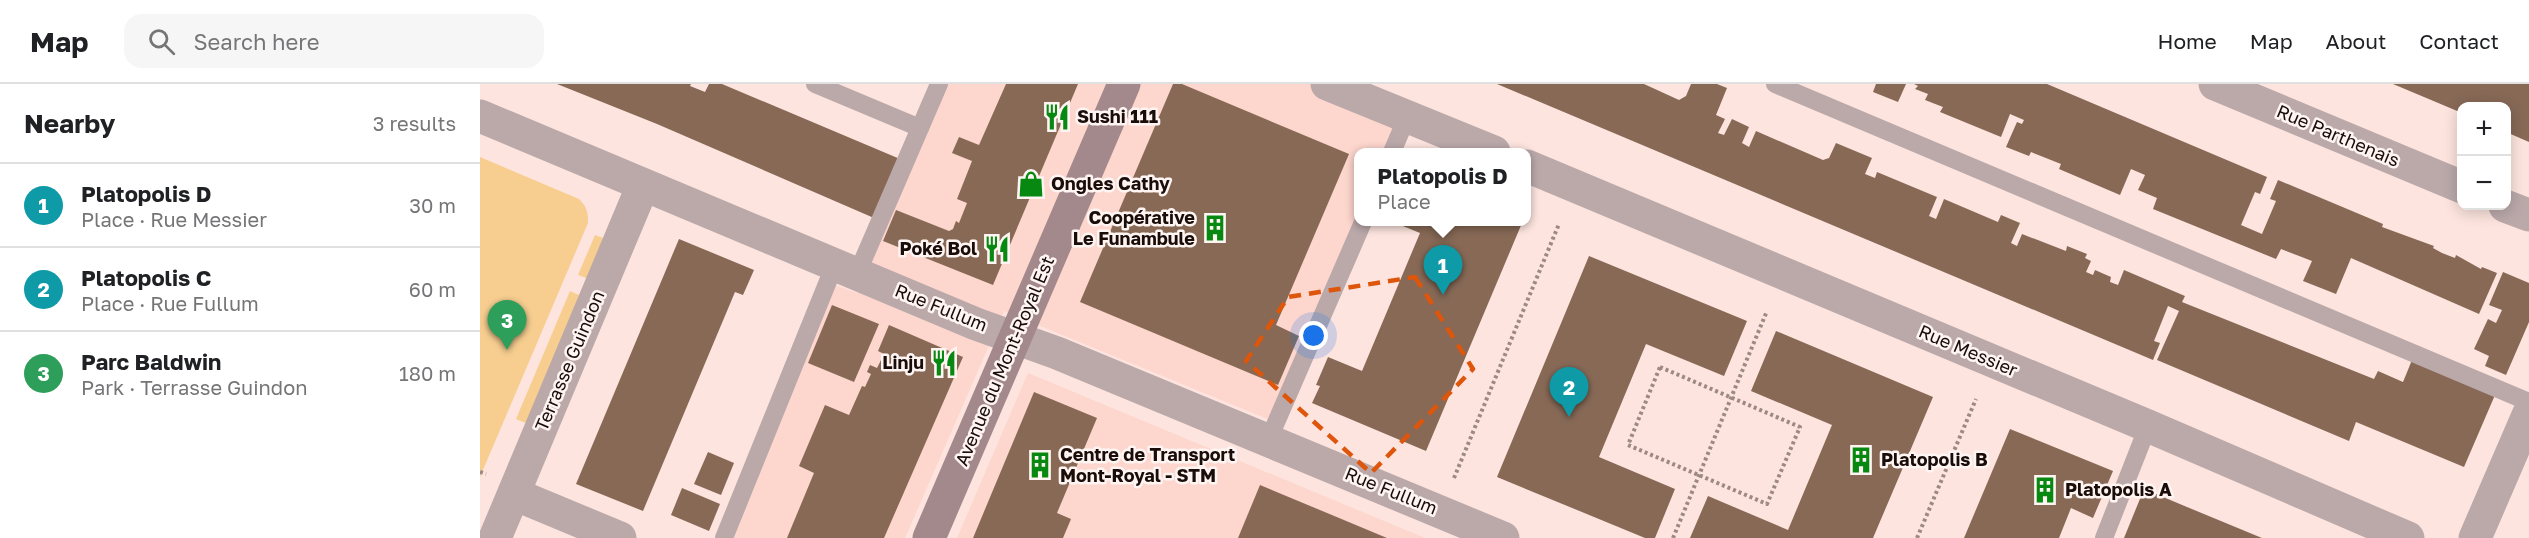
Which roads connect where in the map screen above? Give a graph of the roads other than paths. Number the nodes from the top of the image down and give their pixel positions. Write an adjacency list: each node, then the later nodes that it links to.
1 (815, 84): 9 (lane)
2 (939, 84): 9 (lane)
3 (1124, 84): 19 (main road, Avenue du Mont-Royal Est)
4 (1327, 84): 8 (street)
5 (1775, 84): 20 (lane)
6 (2215, 84): 14 (street, Rue Parthenais)
7 (480, 116): 13 (street, Rue Fullum)
8 (1407, 117): 10 (lane); 11 (street)
9 (920, 128): 18 (lane)
10 (1394, 148)
11 (1482, 148)
12 (1531, 168): 22 (street, Rue Messier)
13 (643, 184): 18 (street, Rue Fullum); 24 (street, Terrasse Guindon)
14 (2457, 185)
15 (2511, 208): 16 (street)
16 (2529, 215)
17 (1360, 226): 23 (lane)
18 (846, 269): 19 (street, Rue Fullum); 27 (lane)
19 (1016, 338): 23 (street, Rue Fullum); 28 (main road, Avenue du Mont-Royal Est)
20 (2529, 402)
21 (2529, 413): 32 (street)
22 (2148, 426): 30 (lane); 31 (street, Rue Messier)
23 (1268, 441): 29 (street, Rue Fullum)
24 (514, 494): 25 (street, Terrasse Guindon); 26 (street)
25 (495, 538)
26 (620, 538)
27 (724, 538)
28 (929, 538)
29 (1503, 538)
30 (2104, 538)
31 (2408, 538)
32 (2475, 538)

